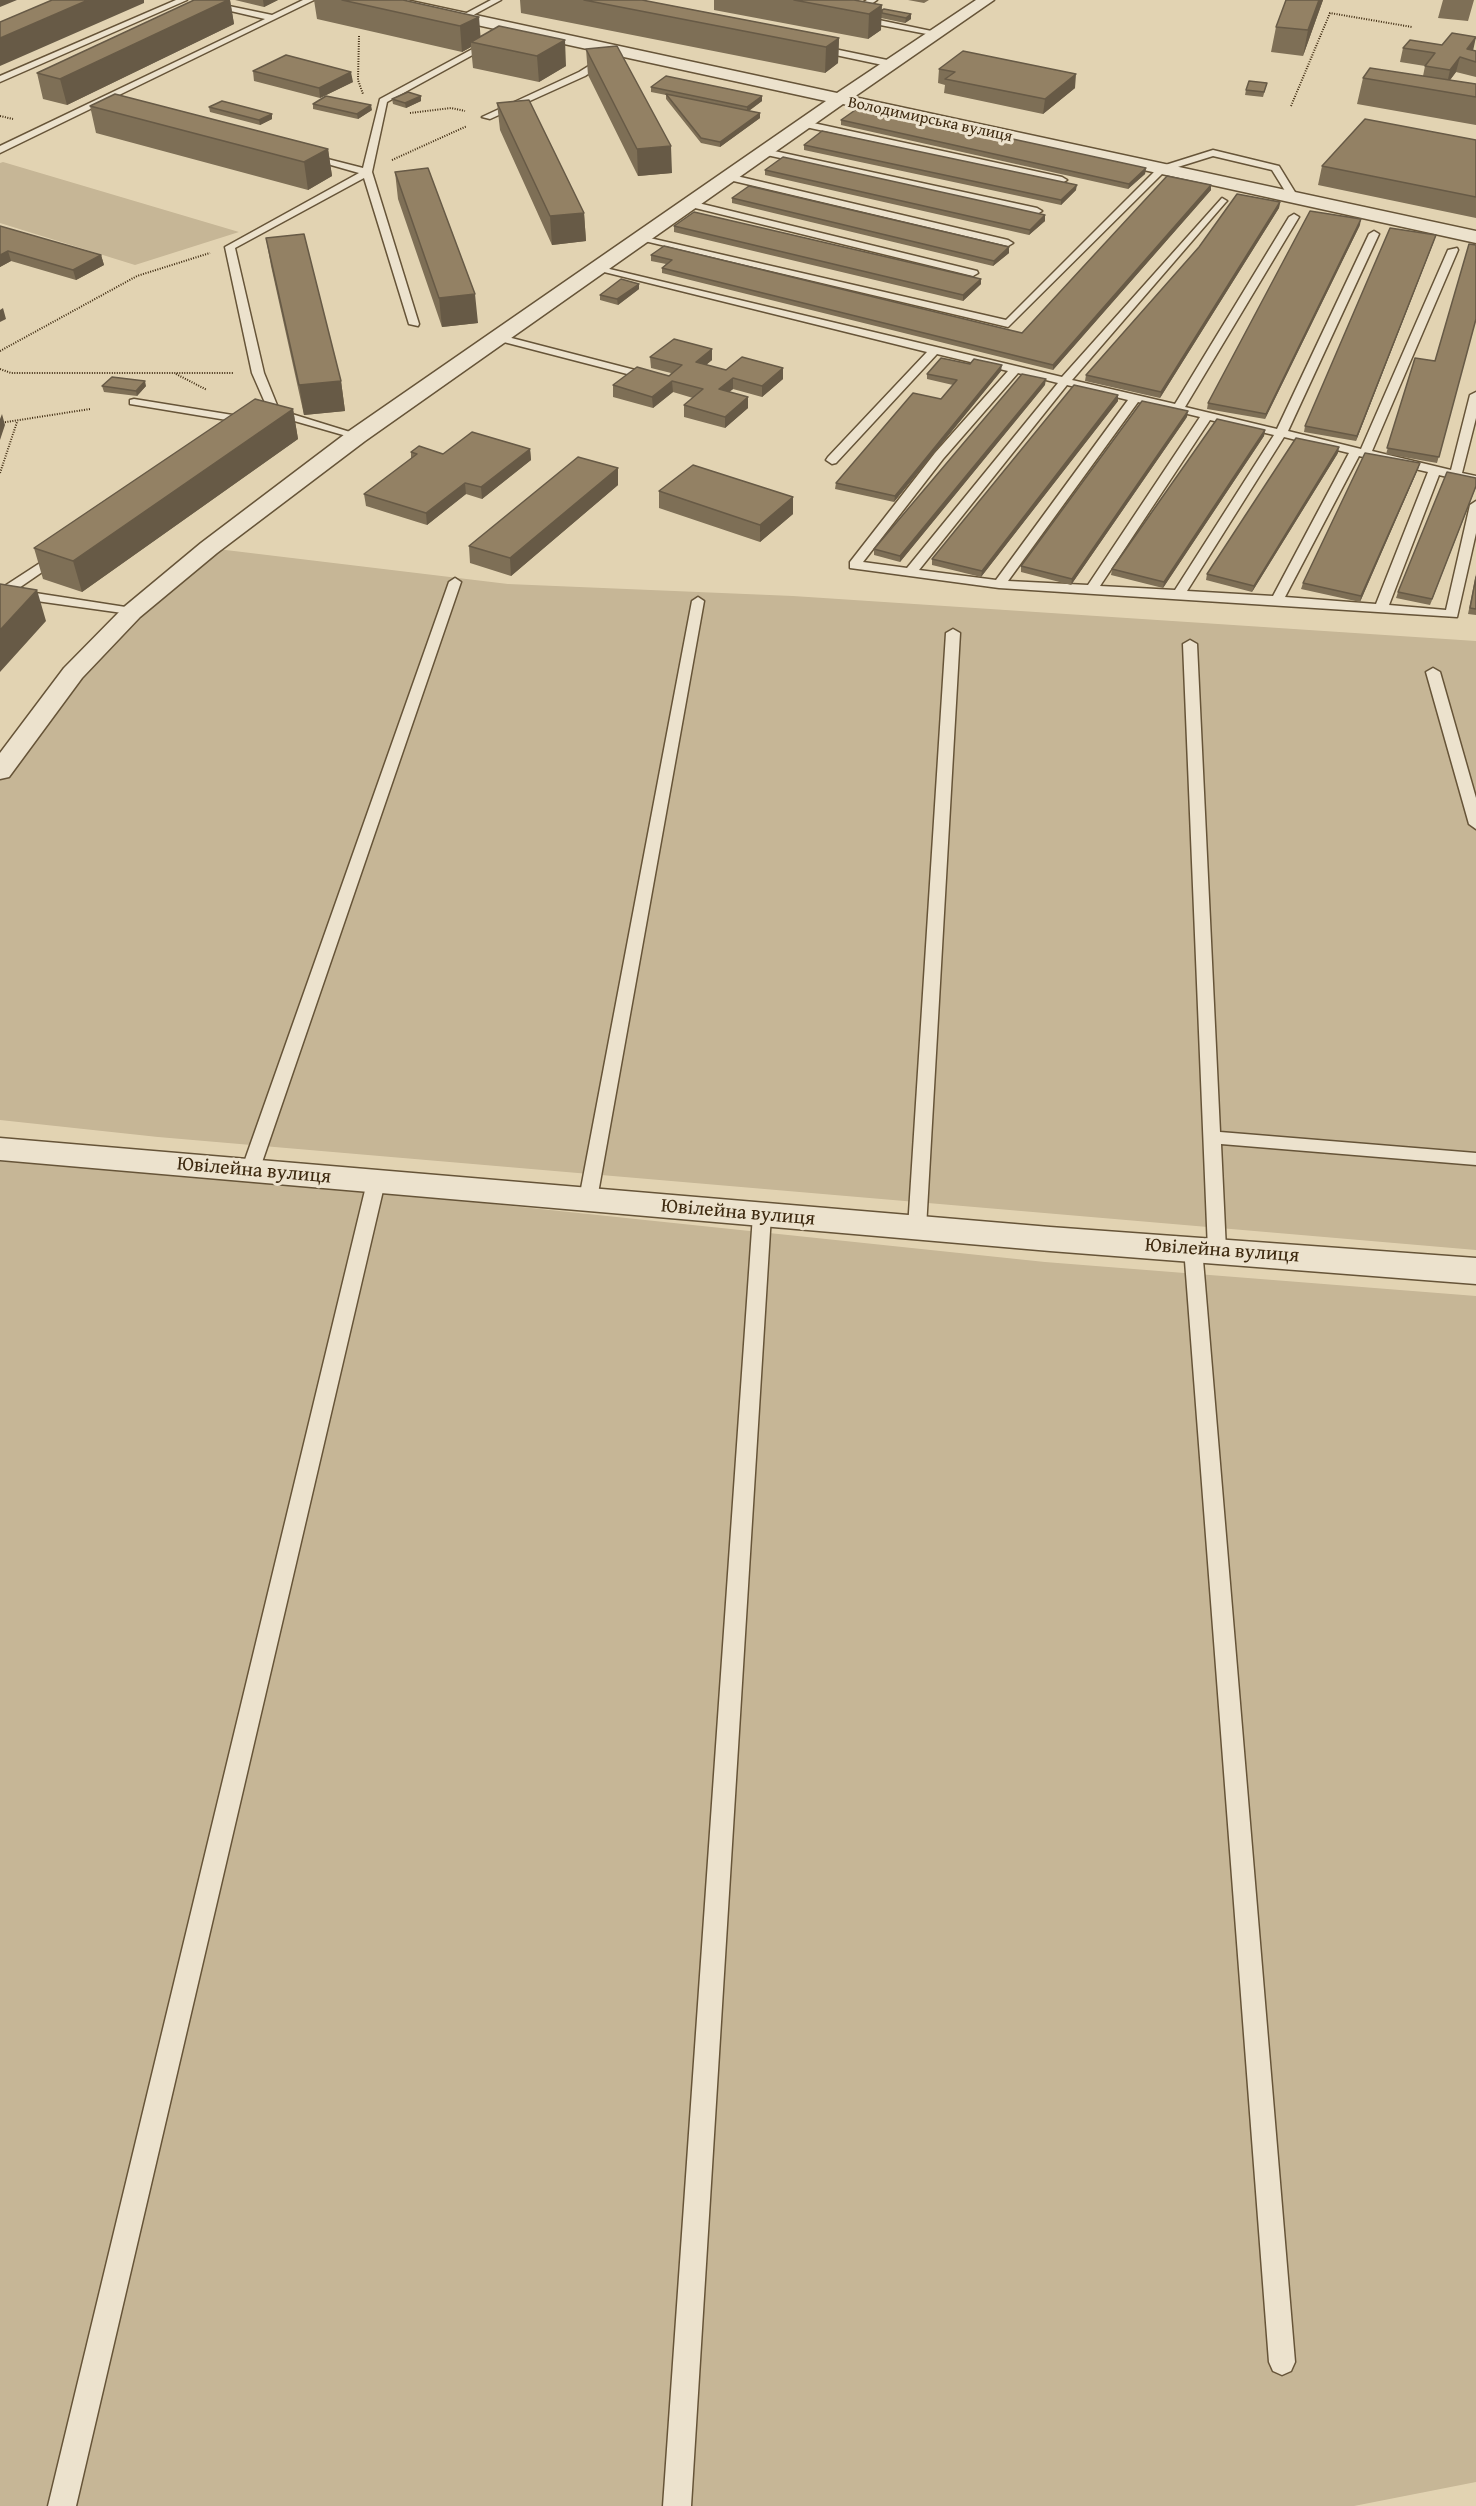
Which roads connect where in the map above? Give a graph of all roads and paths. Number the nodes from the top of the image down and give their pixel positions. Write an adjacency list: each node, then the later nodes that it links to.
1 (183, 0): 17 (lane)
2 (195, 0): 9 (lane)
3 (310, 0): 9 (lane)
4 (385, 0): 8 (street, Володимирська вулиця)
5 (497, 0): 8 (lane)
6 (873, 0): 12 (lane)
7 (986, 0): 12 (street)
8 (463, 17): 11 (street, Володимирська вулиця)
9 (273, 18): 19 (lane)
10 (1412, 27): 20 (path)
11 (516, 29): 15 (street, Володимирська вулиця); 22 (lane)
12 (937, 33): 16 (street)
13 (359, 36): 22 (path)
14 (810, 47): 16 (lane)
15 (617, 51): 18 (street, Володимирська вулиця); 23 (lane)
16 (892, 64): 18 (street)
17 (0, 79)
18 (838, 100): 24 (street); 28 (street, Володимирська вулиця)
19 (97, 102): 21 (lane); 25 (lane)
20 (1291, 106)
21 (120, 108)
22 (380, 114): 23 (path); 29 (lane)
23 (487, 117): 29 (path)
24 (804, 124): 26 (street); 31 (lane)
25 (0, 150)
26 (765, 152): 30 (street); 35 (lane)
27 (300, 154): 29 (lane)
28 (1162, 169): 32 (street, Володимирська вулиця); 32 (lane); 39 (lane)
29 (367, 172): 41 (lane); 45 (lane)
30 (728, 177): 34 (street); 40 (lane)
31 (1062, 180)
32 (1293, 197): 38 (street, Володимирська вулиця)
33 (1222, 201): 55 (lane)
34 (690, 204): 39 (street); 44 (lane)
35 (1037, 211)
36 (1294, 217): 59 (lane)
37 (1374, 234): 66 (lane)
38 (1476, 237)
39 (641, 239): 43 (street)
40 (1008, 243)
41 (230, 247): 48 (path); 51 (lane)
42 (1453, 250): 69 (lane)
43 (597, 269): 46 (street); 47 (lane)
44 (973, 273)
45 (414, 324)
46 (500, 338): 52 (lane); 68 (street)
47 (935, 350): 50 (lane); 70 (lane)
48 (0, 351)
49 (0, 369): 53 (path)
50 (1016, 369): 55 (lane); 77 (lane)
51 (258, 372): 53 (path); 61 (lane)
52 (631, 372)
53 (11, 373): 54 (path)
54 (0, 374)
55 (1065, 381): 57 (lane); 77 (lane)
56 (1476, 395): 73 (lane)
57 (1135, 398): 59 (lane); 79 (lane)
58 (134, 402): 64 (lane)
59 (1178, 408): 62 (lane)
60 (90, 409): 63 (path)
61 (274, 412): 64 (lane); 68 (lane)
62 (1208, 415): 66 (lane); 80 (lane)
63 (17, 422): 65 (path); 72 (path)
64 (258, 422): 67 (lane)
65 (0, 423)
66 (1281, 433): 69 (lane); 82 (lane)
67 (239, 435)
68 (357, 436): 86 (street)
69 (1361, 452): 71 (lane); 83 (lane)
70 (832, 460)
71 (1435, 470): 73 (lane); 85 (lane)
72 (0, 473)
73 (1456, 475): 74 (lane)
74 (1476, 480)
75 (1476, 506): 85 (lane)
76 (74, 545): 81 (lane)
77 (910, 573): 79 (lane)
78 (455, 582): 95 (lane)
79 (999, 584): 80 (lane)
80 (1092, 589): 82 (lane)
81 (2, 593): 86 (lane)
82 (1179, 594): 83 (lane)
83 (1277, 600): 85 (lane)
84 (699, 601): 97 (lane)
85 (1381, 608)
86 (132, 612): 90 (street)
87 (953, 633): 99 (lane)
88 (1190, 644): 92 (lane)
89 (1433, 672): 91 (lane)
90 (0, 771)
91 (1476, 824)
92 (1212, 1137): 94 (lane); 100 (lane)
93 (0, 1149): 95 (street, Ювілейна вулиця)
94 (1476, 1159)
95 (250, 1170): 96 (street, Ювілейна вулиця)
96 (376, 1182): 97 (street, Ювілейна вулиця); 103 (lane)
97 (588, 1199): 98 (street, Ювілейна вулиця)
98 (762, 1215): 99 (street, Ювілейна вулиця); 104 (lane)
99 (917, 1228): 100 (street, Ювілейна вулиця)
100 (1205, 1249): 101 (street, Ювілейна вулиця); 102 (lane)
101 (1476, 1271)
102 (1282, 2362)
103 (62, 2506)
104 (676, 2506)

